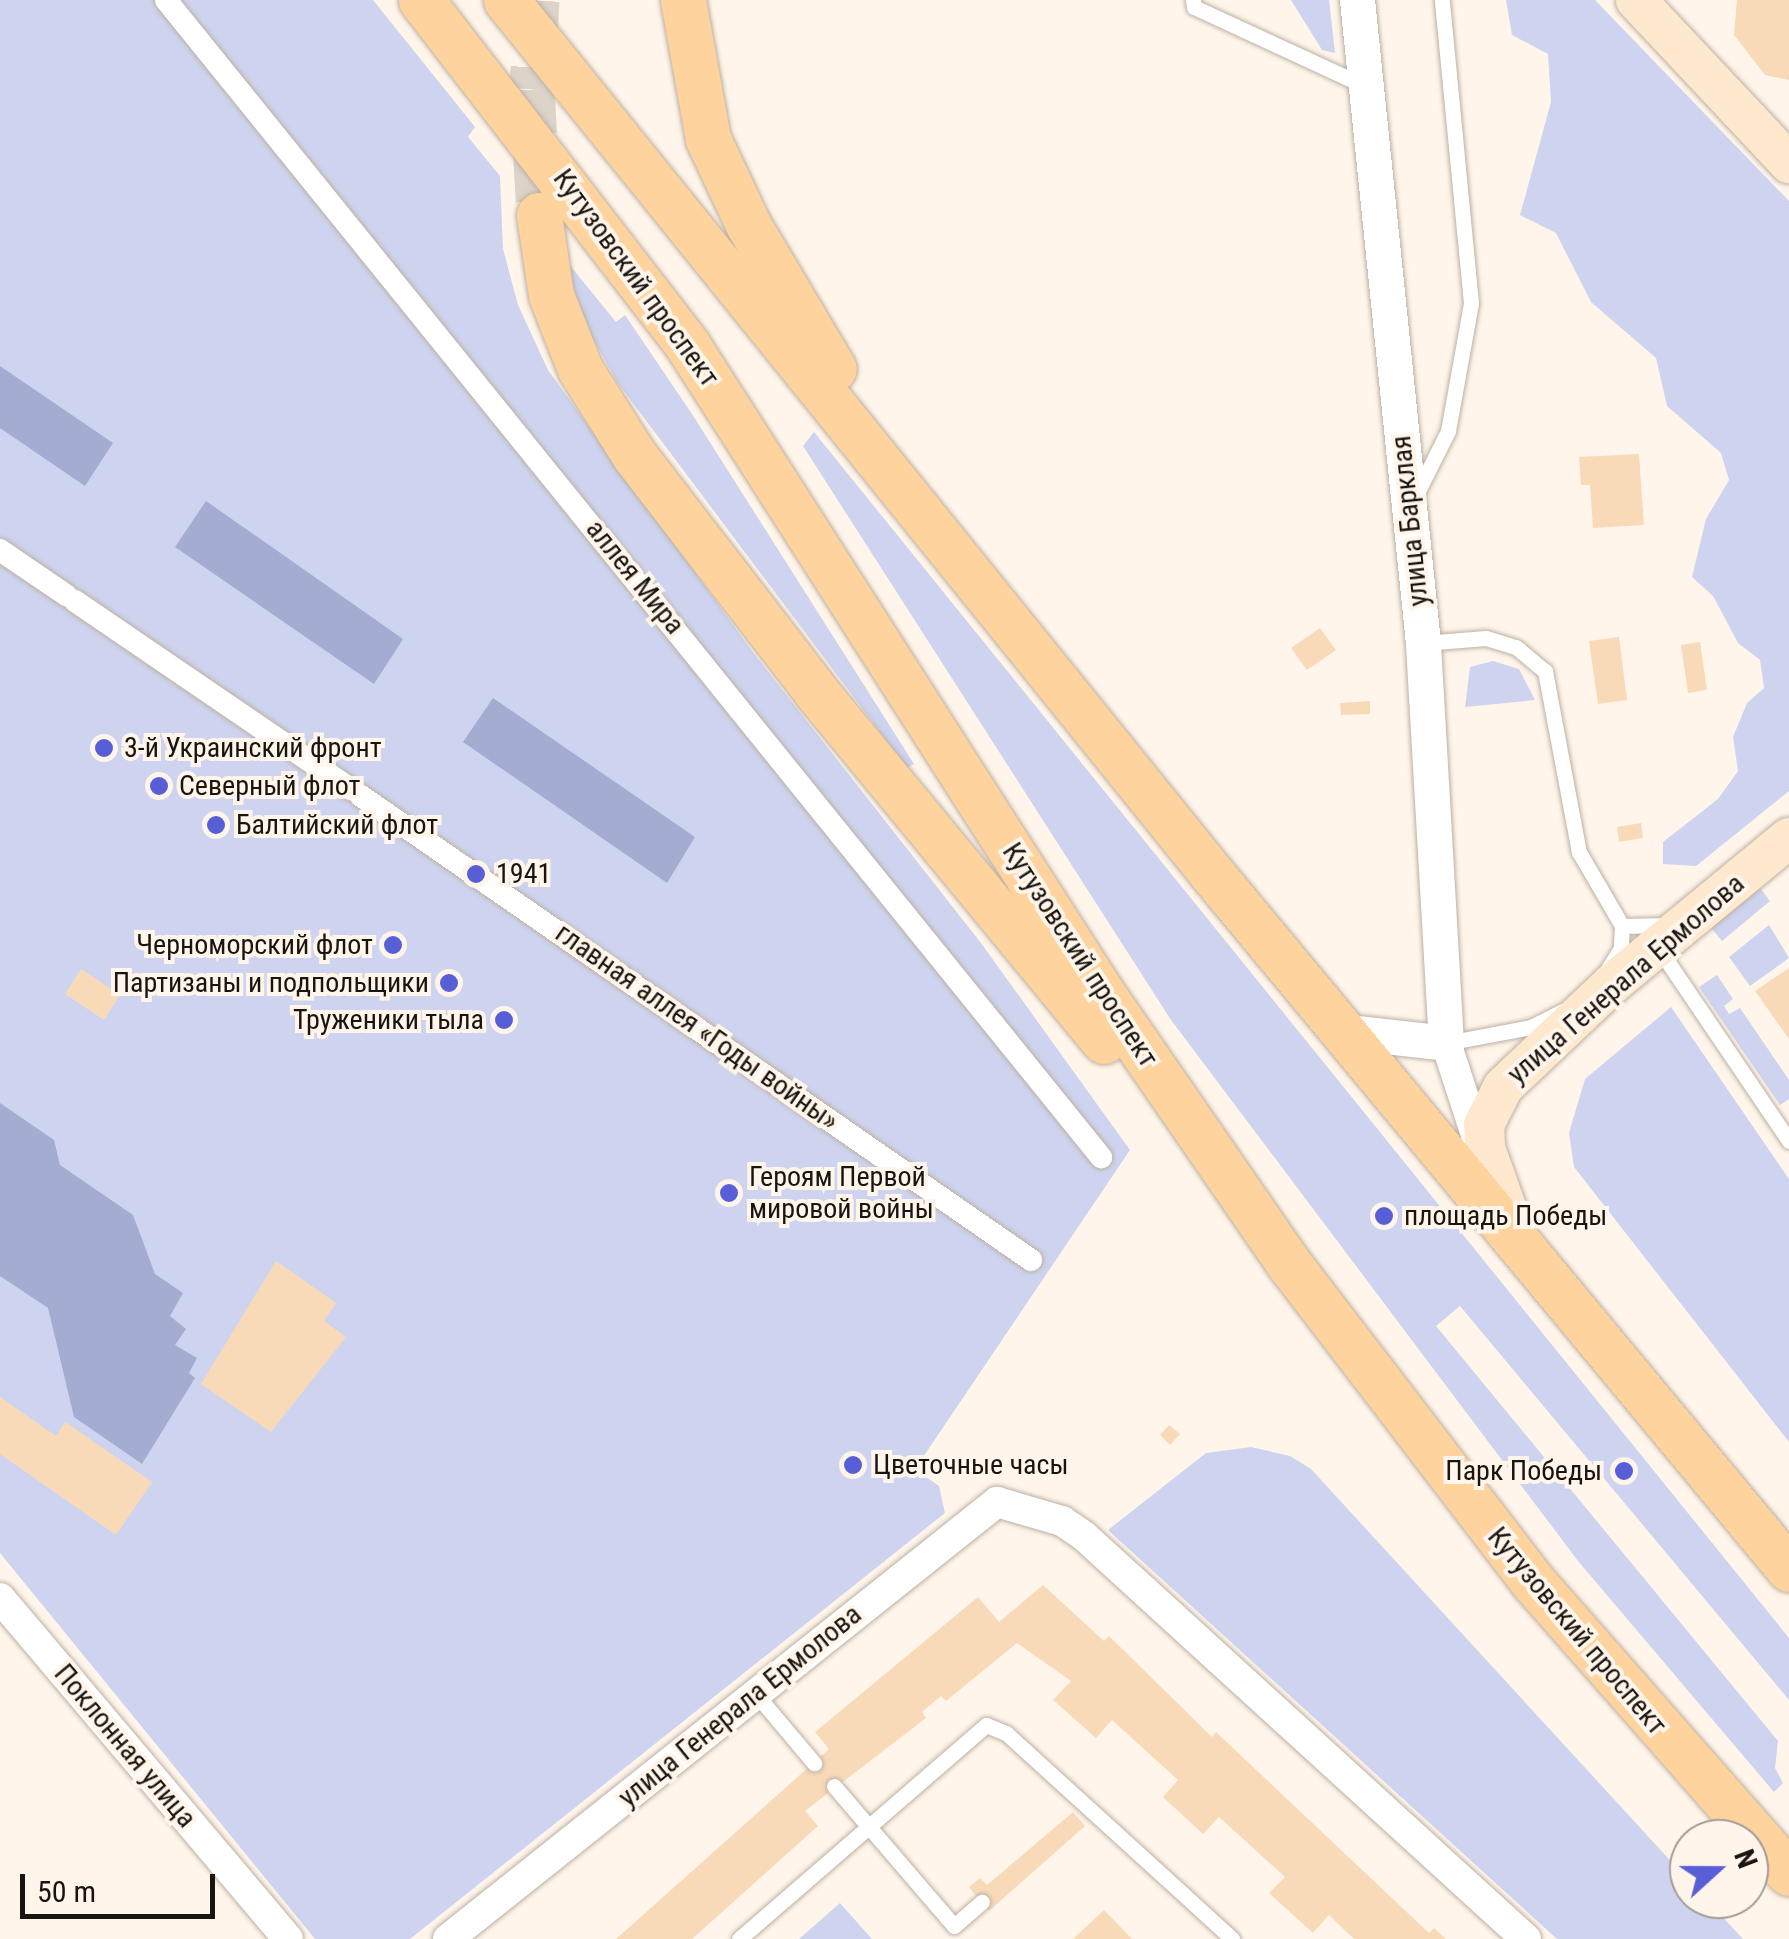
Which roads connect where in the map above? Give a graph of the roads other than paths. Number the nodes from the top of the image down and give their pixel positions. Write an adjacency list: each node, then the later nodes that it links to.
1 (166, 0): 23 (street, аллея Мира)
2 (420, 0): 27 (main road, Кутузовский проспект)
3 (506, 0): 14 (main road)
4 (683, 0): 14 (main road)
5 (1193, 0): 9 (lane)
6 (1357, 0): 9 (street, улица Барклая)
7 (1442, 0): 12 (lane)
8 (1636, 0): 10 (main road)
9 (1365, 86): 12 (street, улица Барклая)
10 (1789, 164)
11 (539, 215): 27 (main road)
12 (1409, 508): 15 (street, улица Барклая)
13 (0, 550): 26 (street, главная аллея «Годы войны»)
14 (958, 559): 20 (main road)
15 (1423, 643): 18 (lane); 21 (street, улица Барклая)
16 (1789, 838): 17 (main road, улица Генерала Ермолова)
17 (1690, 918): 18 (lane); 19 (main road, улица Генерала Ермолова)
18 (1622, 926): 21 (lane)
19 (1656, 946): 22 (lane); 24 (main road, улица Генерала Ермолова)
20 (1341, 1031): 21 (street); 25 (main road)
21 (1446, 1043): 24 (street)
22 (1789, 1141)
23 (1101, 1157)
24 (1488, 1170): 25 (main road, улица Генерала Ермолова)
25 (1525, 1246): 28 (main road)
26 (1031, 1260)
27 (1289, 1264): 34 (main road, Кутузовский проспект)
28 (1789, 1569)
29 (0, 1598): 36 (street, Поклонная улица)
30 (754, 1693): 31 (lane); 37 (street, улица Генерала Ермолова); 40 (street, улица Генерала Ермолова)
31 (814, 1763)
32 (834, 1786): 33 (lane)
33 (866, 1824): 35 (lane); 38 (lane); 39 (lane)
34 (1789, 1873)
35 (982, 1902)
36 (288, 1939)
37 (448, 1939)
38 (739, 1939)
39 (1232, 1939)
40 (1526, 1939)

